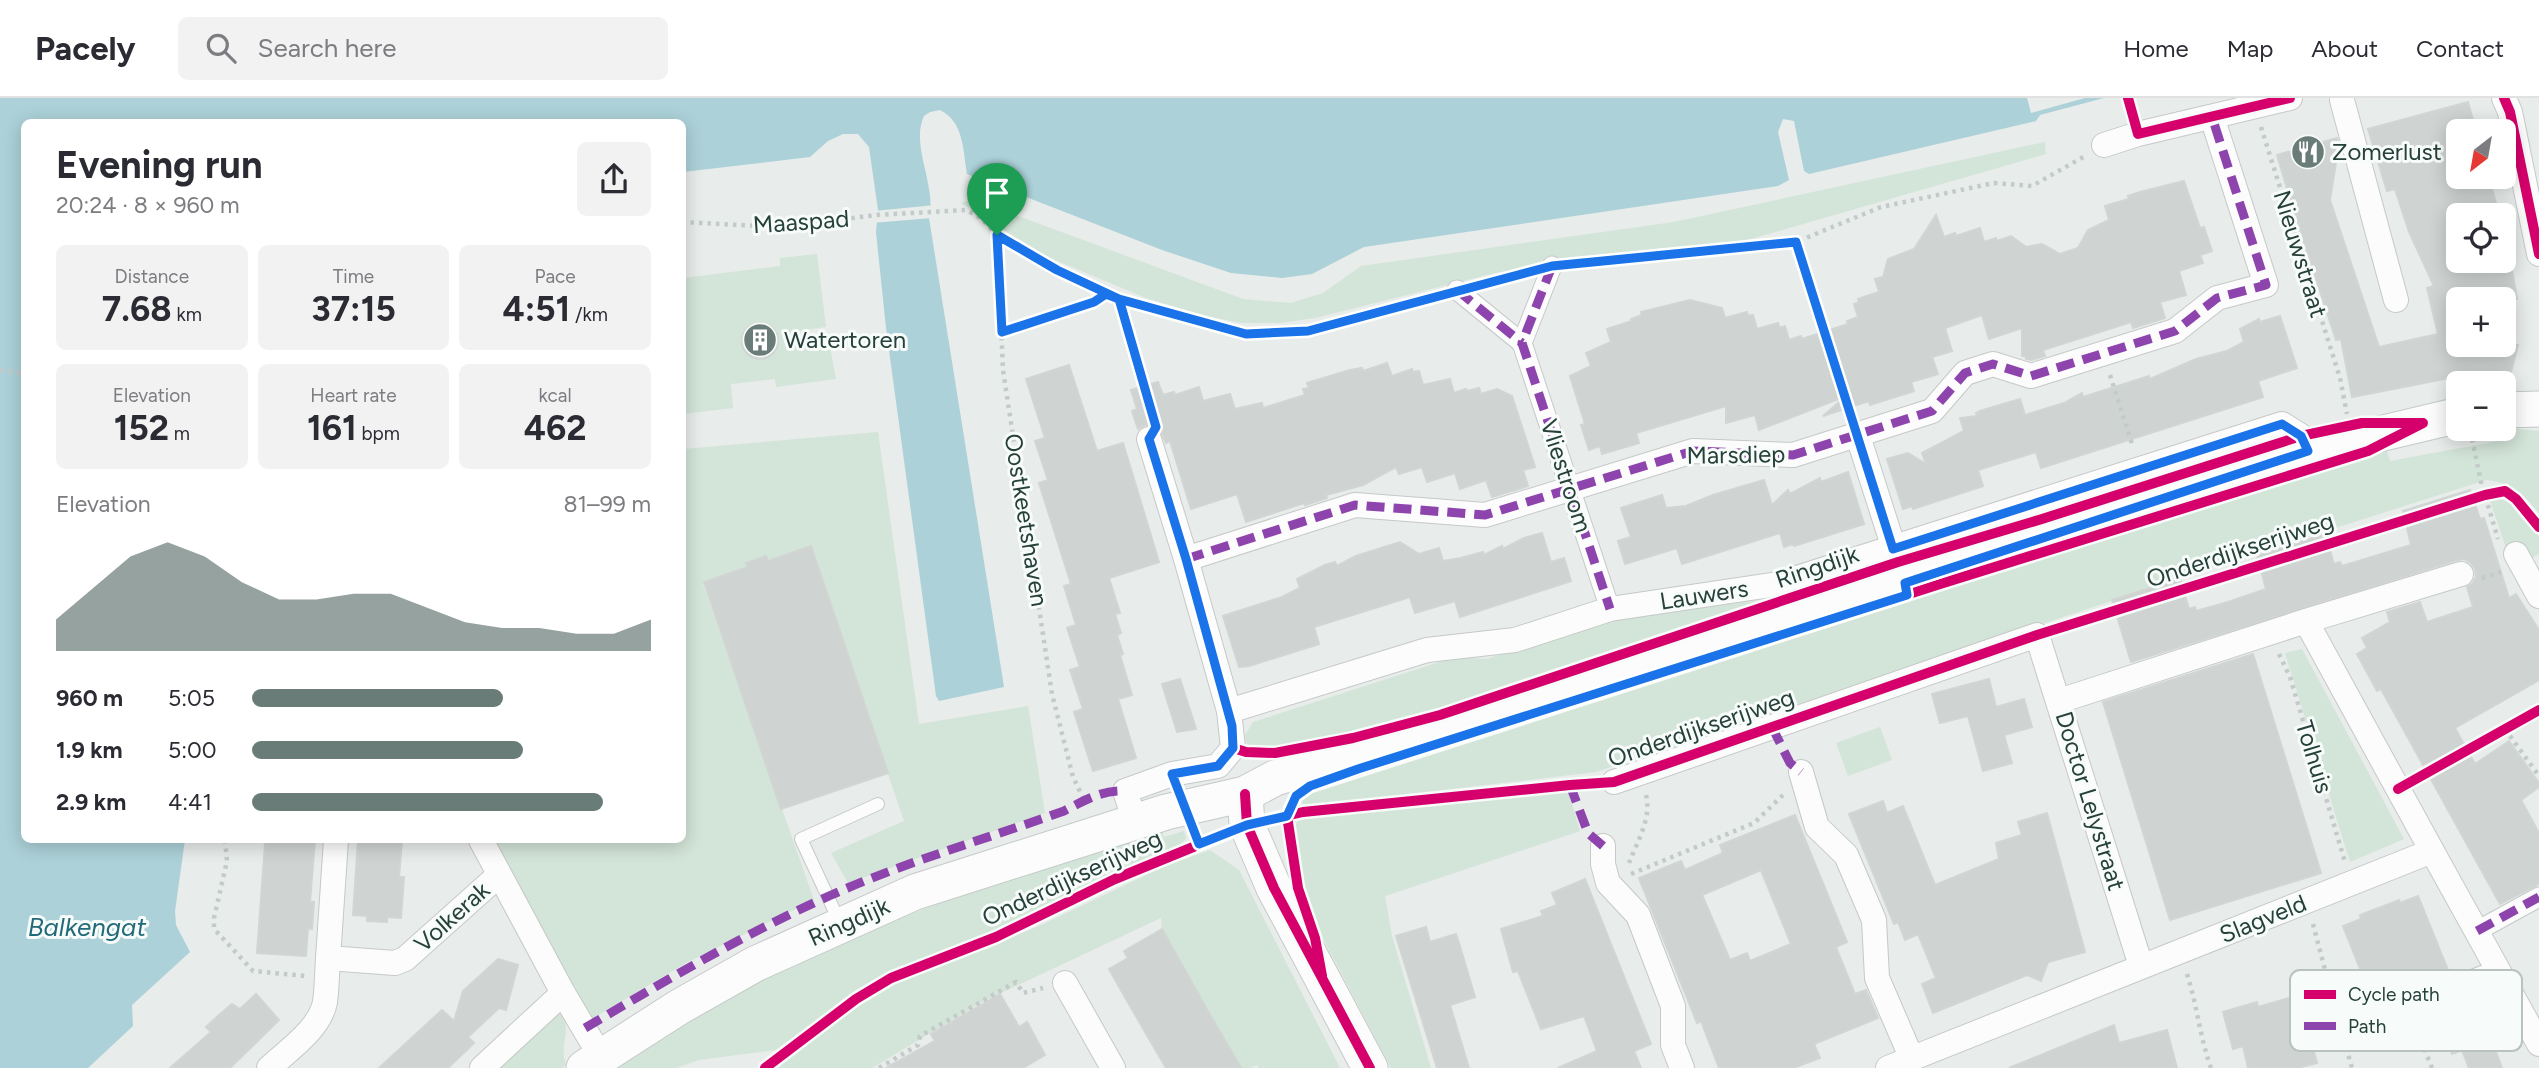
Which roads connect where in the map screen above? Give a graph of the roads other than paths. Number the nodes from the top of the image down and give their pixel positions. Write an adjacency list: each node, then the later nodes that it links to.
1 (2290, 98): 4 (street)
2 (2504, 98): 6 (street)
3 (2342, 99): 10 (street)
4 (2212, 117): 5 (street); 9 (street, Nieuwstraat)
5 (2105, 145)
6 (2539, 254)
7 (1552, 266): 11 (street)
8 (1457, 290): 11 (street)
9 (2217, 298): 15 (street, Marsdiep)
10 (2396, 300)
11 (1522, 343): 18 (street, Vliestroom)
12 (2539, 409): 13 (main road)
13 (2516, 410)
14 (2446, 418): 17 (main road, Ringdijk)
15 (1858, 436): 18 (street, Marsdiep); 19 (street)
16 (1149, 439): 20 (street)
17 (2308, 451): 19 (street, Lauwers); 23 (main road, Ringdijk)
18 (1570, 490): 20 (street, Marsdiep); 25 (street, Vliestroom)
19 (1893, 549): 23 (street); 25 (street, Lauwers)
20 (1186, 559): 29 (street)
21 (2518, 559): 24 (street)
22 (2461, 574): 26 (street)
23 (1905, 583): 32 (main road, Ringdijk)
24 (2539, 596)
25 (1610, 609): 29 (street, Lauwers)
26 (2306, 621): 28 (street); 38 (street, Tolhuis)
27 (2037, 635): 28 (street, Doctor Lelystraat); 31 (street, Onderdijkserijweg)
28 (2059, 701): 43 (street, Doctor Lelystraat)
29 (1229, 711): 34 (street)
30 (1801, 772): 52 (street)
31 (1614, 782)
32 (1245, 794): 34 (main road, Ringdijk); 57 (main road)
33 (878, 804): 41 (lane)
34 (1135, 822): 41 (main road, Ringdijk)
35 (336, 843): 45 (street)
36 (483, 843): 39 (street)
37 (1603, 846): 58 (street)
38 (2432, 851): 42 (street); 43 (street, Slagveld)
39 (499, 875): 45 (street, Volkerak); 49 (street)
40 (2539, 897): 42 (street)
41 (841, 925): 53 (main road, Ringdijk)
42 (2477, 931): 44 (street)
43 (2141, 966): 52 (street, Slagveld)
44 (2495, 967): 46 (lane); 47 (street)
45 (327, 968): 54 (street)
46 (2487, 970)
47 (2497, 970)
48 (1065, 983): 56 (street)
49 (564, 993): 53 (street); 55 (street)
50 (2522, 1015): 51 (street)
51 (2539, 1044)
52 (1918, 1061): 59 (street, Slagveld)
53 (593, 1063)
54 (269, 1068)
55 (482, 1068)
56 (1113, 1068)
57 (1370, 1068)
58 (1682, 1068)
59 (1888, 1068)

